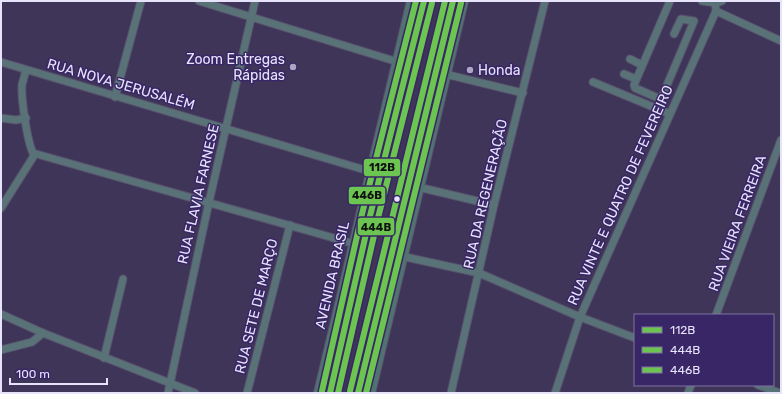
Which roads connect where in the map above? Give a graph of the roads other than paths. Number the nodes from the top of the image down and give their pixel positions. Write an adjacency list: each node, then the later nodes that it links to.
1 (141, 1): 28 (street)
2 (199, 1): 14 (street)
3 (255, 1): 14 (street, RUA FLAVIA FARNESE)
4 (413, 1): 20 (highway, AVENIDA BRASIL)
5 (424, 1): 59 (highway, AVENIDA BRASIL)
6 (453, 1): 17 (highway)
7 (457, 1): 17 (highway)
8 (462, 1): 23 (highway)
9 (545, 1): 27 (street, RUA DA REGENERAÇÃO)
10 (670, 1): 21 (street)
11 (702, 1): 12 (street)
12 (718, 2): 13 (street)
13 (716, 11): 16 (street); 29 (street, RUA VINTE E QUATRO DE FEVEREIRO)
14 (252, 16): 20 (street); 32 (street, RUA FLAVIA FARNESE)
15 (674, 34): 25 (street)
16 (781, 41)
17 (442, 48): 52 (highway)
18 (630, 59): 21 (street)
19 (1, 62): 22 (street, RUA NOVA JERUSALÉM)
20 (398, 62): 35 (highway, AVENIDA BRASIL)
21 (642, 65): 25 (street)
22 (26, 70): 28 (street, RUA NOVA JERUSALÉM); 31 (street)
23 (445, 74): 27 (street); 36 (highway)
24 (624, 74): 25 (street)
25 (636, 79)
26 (593, 82): 29 (street)
27 (523, 93): 38 (street, RUA DA REGENERAÇÃO)
28 (115, 97): 32 (street, RUA NOVA JERUSALÉM)
29 (670, 114): 47 (street, RUA VINTE E QUATRO DE FEVEREIRO)
30 (1, 118): 31 (street)
31 (26, 118): 34 (street)
32 (226, 129): 35 (street, RUA NOVA JERUSALÉM); 37 (street, RUA FLAVIA FARNESE)
33 (781, 140): 46 (street, RUA VIEIRA FERREIRA)
34 (34, 153): 37 (street); 39 (street)
35 (372, 172): 41 (highway, AVENIDA BRASIL)
36 (418, 187): 38 (street); 42 (highway)
37 (209, 202): 40 (street); 53 (street, RUA FLAVIA FARNESE)
38 (494, 205): 43 (street, RUA DA REGENERAÇÃO)
39 (1, 208)
40 (290, 225): 41 (street); 57 (street, RUA SETE DE MARÇO)
41 (355, 244): 58 (highway, AVENIDA BRASIL)
42 (401, 256): 43 (street); 62 (highway)
43 (479, 273): 47 (street); 63 (street, RUA DA REGENERAÇÃO)
44 (123, 279): 51 (street)
45 (1, 314): 48 (street)
46 (716, 314)
47 (580, 317): 49 (street); 64 (street, RUA VINTE E QUATRO DE FEVEREIRO)
48 (43, 333): 50 (street); 51 (street)
49 (634, 338)
50 (1, 350)
51 (104, 358): 53 (street)
52 (368, 358): 60 (highway); 61 (highway)
53 (170, 383): 55 (street, RUA FLAVIA FARNESE); 56 (street)
54 (761, 386): 65 (street)
55 (168, 393)
56 (195, 393)
57 (247, 393)
58 (320, 393)
59 (330, 393)
60 (358, 393)
61 (363, 393)
62 (369, 393)
63 (451, 393)
64 (555, 393)
65 (780, 393)

